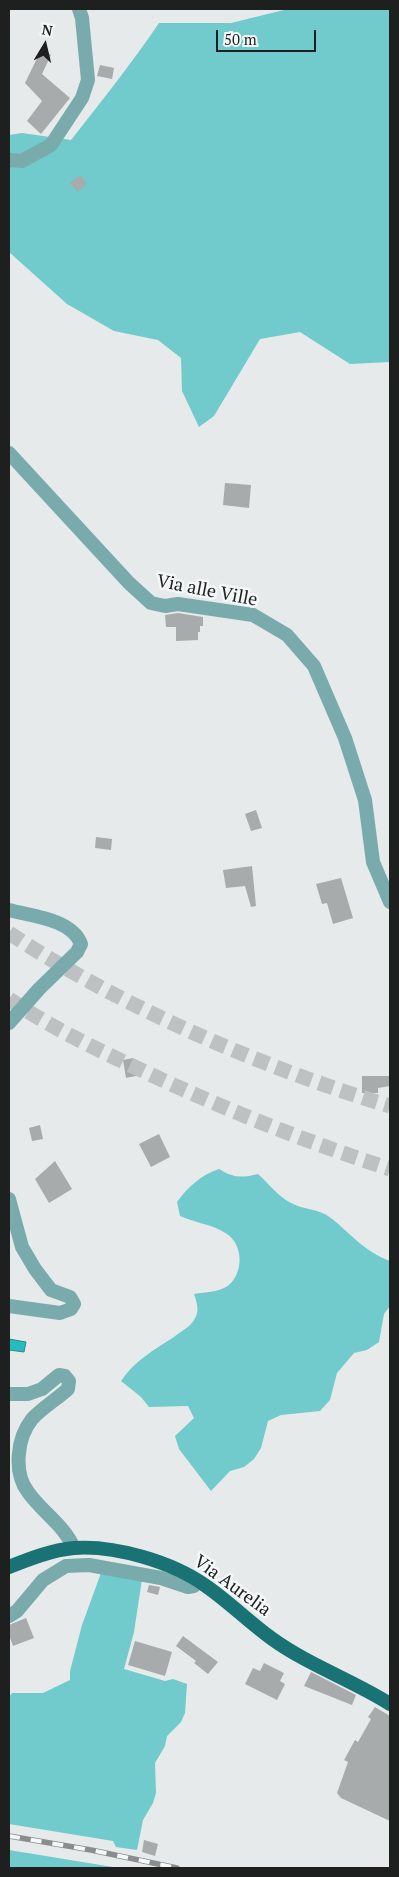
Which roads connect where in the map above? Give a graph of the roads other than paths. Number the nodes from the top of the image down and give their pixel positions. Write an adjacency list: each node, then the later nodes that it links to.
1 (79, 9): 2 (street)
2 (9, 160)
3 (9, 453): 4 (street, Via alle Ville)
4 (390, 902)
5 (9, 910): 6 (street)
6 (9, 1023)
7 (9, 1199): 8 (street)
8 (9, 1306)
9 (9, 1394): 10 (street)
10 (74, 1548): 11 (main road, Via Aurelia); 12 (main road, Via Aurelia)
11 (9, 1567)
12 (198, 1581): 13 (street); 14 (main road, Via Aurelia)
13 (9, 1616)
14 (390, 1704)

